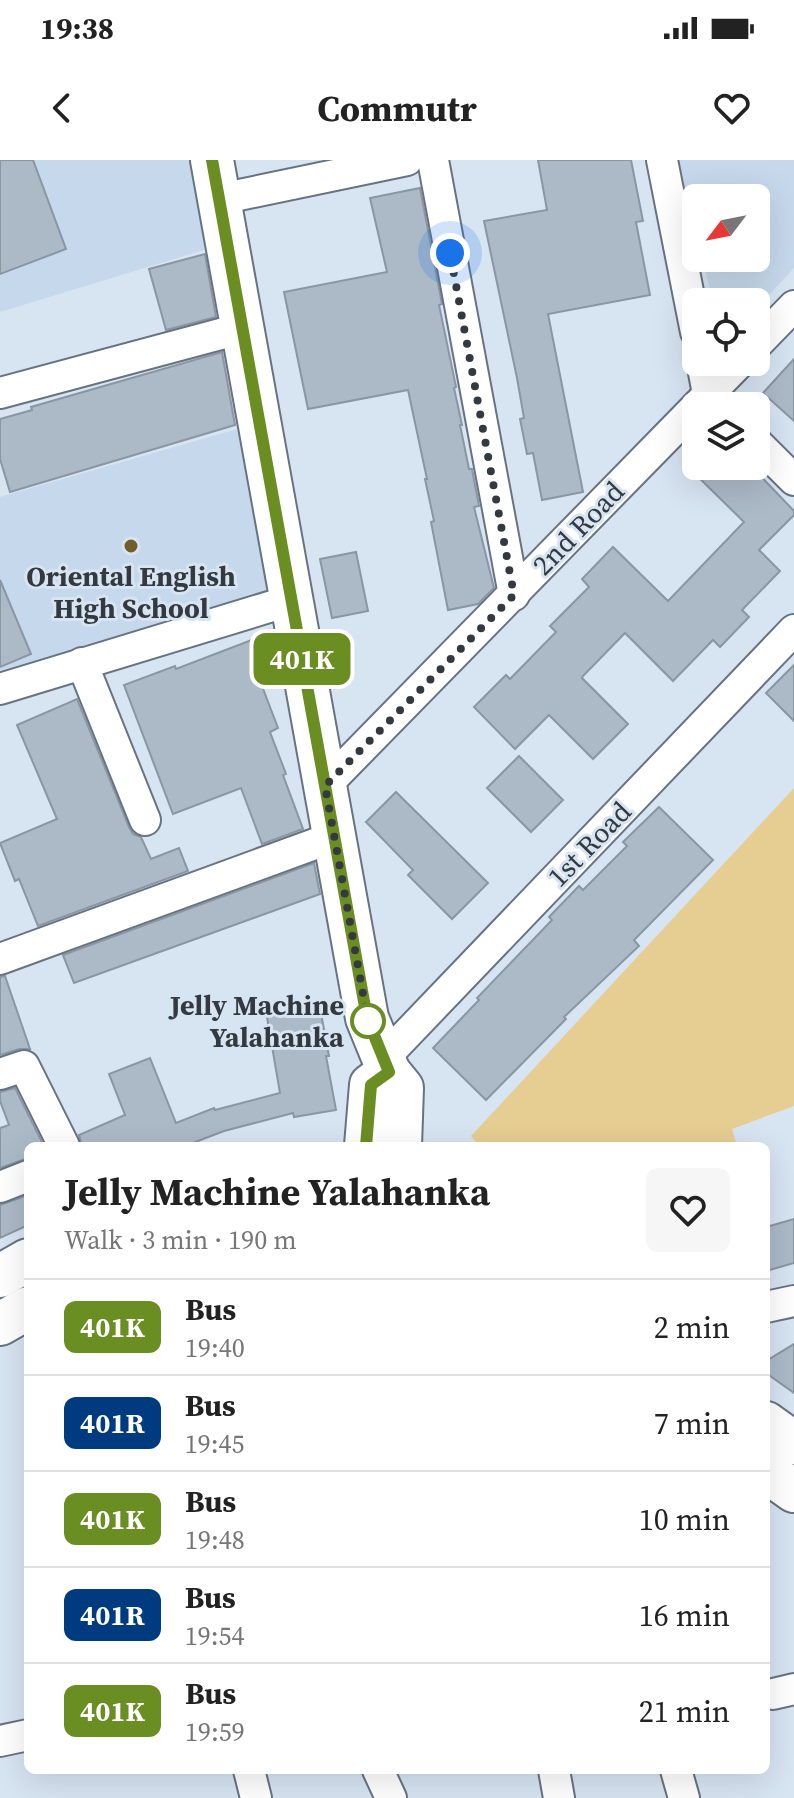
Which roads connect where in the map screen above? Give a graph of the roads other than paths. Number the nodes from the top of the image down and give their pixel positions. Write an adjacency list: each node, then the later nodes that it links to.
1 (407, 160): 4 (street)
2 (433, 160): 15 (street)
3 (662, 160): 5 (street)
4 (216, 180): 7 (main road)
5 (687, 288)
6 (794, 306): 8 (street)
7 (243, 328): 11 (street); 16 (main road)
8 (770, 331)
9 (728, 376): 10 (street, 2nd Road)
10 (714, 392)
11 (0, 393)
12 (682, 426): 15 (street, 2nd Road)
13 (770, 456): 14 (street)
14 (794, 480)
15 (514, 595): 20 (street, 2nd Road)
16 (292, 600): 18 (street); 20 (main road)
17 (794, 630): 24 (street, 1st Road)
18 (82, 663): 19 (street); 21 (street)
19 (0, 689)
20 (325, 786): 22 (main road)
21 (145, 820)
22 (334, 837): 23 (street); 24 (main road)
23 (4, 948)
24 (386, 1065): 27 (main road); 28 (main road)
25 (0, 1074): 26 (street)
26 (62, 1142)
27 (366, 1142)
28 (400, 1142)
29 (24, 1178): 30 (street)
30 (0, 1187)
31 (24, 1262): 32 (main road)
32 (0, 1276)
33 (794, 1301): 34 (street)
34 (770, 1306)
35 (24, 1310): 36 (main road)
36 (0, 1324)
37 (770, 1426): 38 (main road)
38 (794, 1443)
39 (770, 1474): 40 (main road)
40 (794, 1491)
41 (24, 1736): 42 (street)
42 (0, 1741)
43 (250, 1774): 47 (street)
44 (380, 1774): 48 (street)
45 (555, 1774): 49 (street)
46 (677, 1774): 50 (street)
47 (256, 1798)
48 (391, 1798)
49 (559, 1798)
50 (684, 1798)

